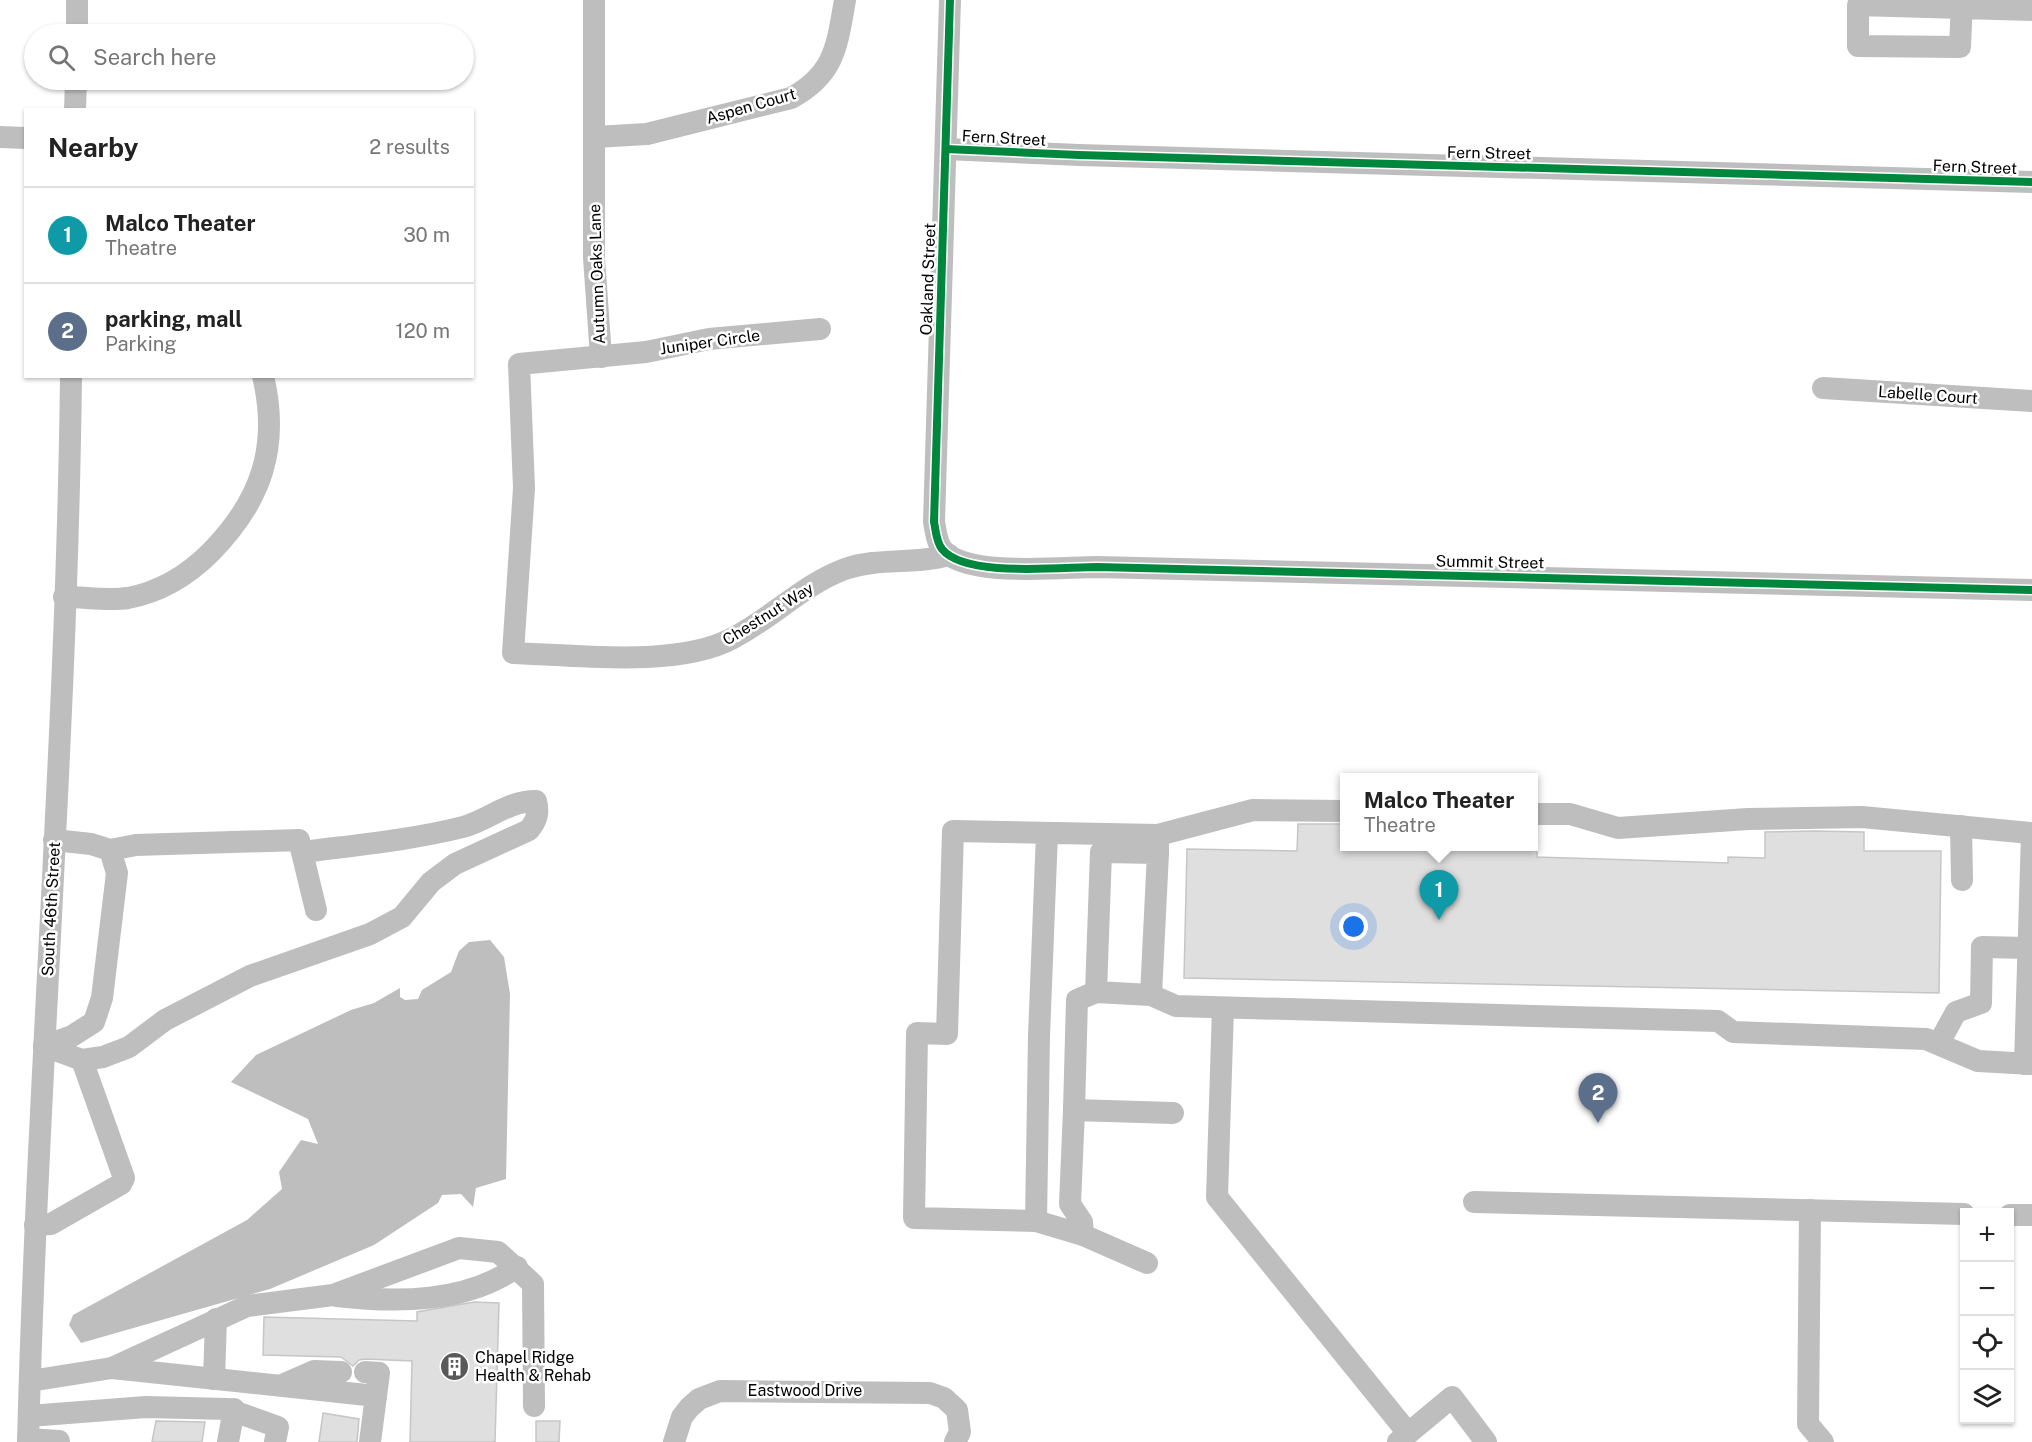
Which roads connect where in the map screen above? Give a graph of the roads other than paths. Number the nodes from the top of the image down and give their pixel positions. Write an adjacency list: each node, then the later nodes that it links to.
1 (77, 0): 7 (street)
2 (594, 0): 11 (street, Autumn Oaks Lane)
3 (845, 0): 11 (street, Aspen Court)
4 (950, 0): 13 (street, Oakland Street)
5 (1962, 4): 5 (street); 6 (street)
6 (2032, 10)
7 (76, 24)
8 (76, 90): 9 (street)
9 (75, 108)
10 (0, 137): 12 (street)
11 (595, 137): 16 (street, Autumn Oaks Lane)
12 (24, 138)
13 (946, 148): 14 (street, Fern Street); 21 (street, Oakland Street)
14 (2032, 182)
15 (820, 329): 16 (street, Juniper Circle)
16 (601, 357): 24 (street, Autumn Oaks Lane)
17 (71, 378): 23 (street, South 46th Street)
18 (264, 378): 23 (street)
19 (1823, 388): 20 (street, Labelle Court)
20 (2032, 401)
21 (949, 555): 22 (street, Summit Street); 24 (street, Chestnut Way)
22 (2032, 590)
23 (64, 597): 30 (street, South 46th Street)
24 (513, 653)
25 (1340, 811): 31 (street)
26 (1538, 814): 27 (street)
27 (1961, 826): 29 (street); 34 (street)
28 (1047, 832): 31 (street); 51 (street); 51 (street)
29 (2031, 833): 36 (street)
30 (54, 840): 32 (street); 41 (street, South 46th Street)
31 (1158, 844): 37 (street); 38 (street)
32 (110, 850): 33 (street); 41 (street)
33 (303, 852): 35 (street); 42 (street)
34 (1962, 880)
35 (316, 910)
36 (2028, 948): 40 (street); 43 (street)
37 (1096, 992): 38 (street); 44 (street)
38 (1151, 995): 39 (street)
39 (1223, 1008): 40 (street); 68 (street)
40 (1939, 1043): 43 (street)
41 (44, 1046): 42 (street); 52 (street, South 46th Street)
42 (82, 1060): 52 (street)
43 (2028, 1064)
44 (1074, 1110): 45 (street); 53 (street)
45 (1173, 1113)
46 (1474, 1202): 47 (street)
47 (1810, 1210): 48 (street); 77 (street)
48 (1960, 1214)
49 (2014, 1215): 50 (street)
50 (2032, 1215)
51 (1036, 1221): 53 (street)
52 (35, 1225): 62 (street, South 46th Street)
53 (1083, 1235): 54 (street)
54 (1147, 1263)
55 (516, 1267): 56 (street); 56 (street); 65 (street)
56 (333, 1295): 57 (street)
57 (216, 1319): 58 (street); 61 (street)
58 (112, 1368): 61 (street); 62 (street)
59 (341, 1372): 63 (street)
60 (365, 1372): 64 (street)
61 (214, 1379): 63 (street)
62 (30, 1381): 67 (street, South 46th Street)
63 (281, 1386): 64 (street)
64 (376, 1396): 73 (street)
65 (534, 1406)
66 (234, 1409): 67 (street); 71 (street); 72 (street)
67 (29, 1416): 69 (street, South 46th Street)
68 (1403, 1438): 76 (street)
69 (28, 1441): 70 (street)
70 (59, 1441)
71 (228, 1442)
72 (275, 1442)
73 (370, 1442)
74 (674, 1442): 75 (street, Eastwood Drive)
75 (955, 1442)
76 (1486, 1442)
77 (1823, 1442)

